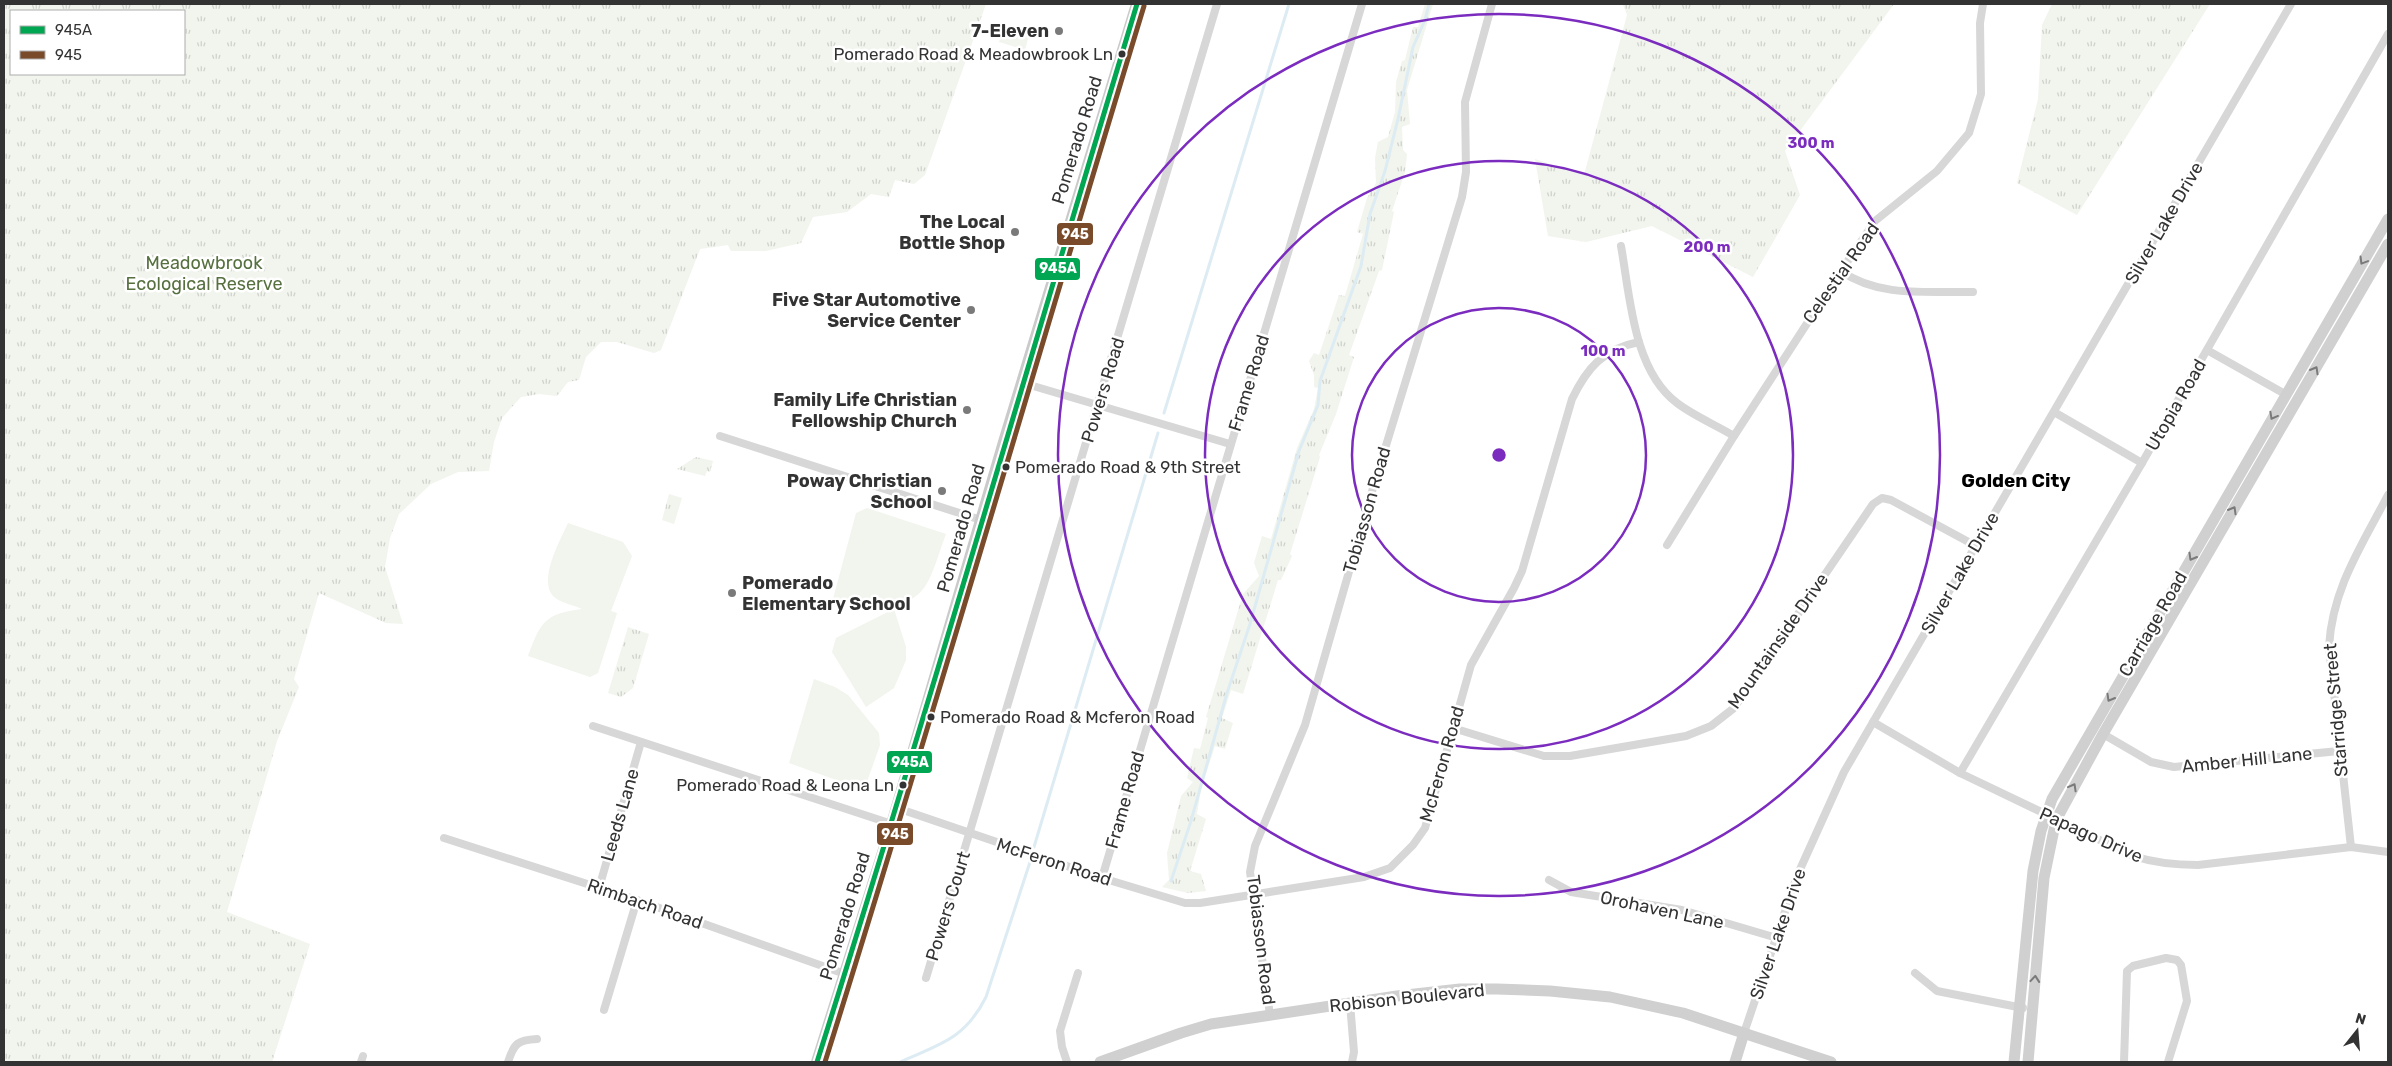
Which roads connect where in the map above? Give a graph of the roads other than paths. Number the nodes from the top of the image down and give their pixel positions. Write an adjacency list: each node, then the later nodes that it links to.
1 (1137, 4): 15 (main road, Pomerado Road)
2 (1217, 4): 18 (street, Powers Road)
3 (1362, 4): 22 (street, Frame Road)
4 (1492, 4): 48 (street, Tobiasson Road)
5 (1983, 4): 11 (street, Celestial Road)
6 (2291, 4): 19 (street, Silver Lake Drive)
7 (2388, 34): 14 (street, Utopia Road)
8 (2388, 219): 16 (street, Carriage Road, one-way to 16)
9 (2388, 244): 17 (street, Carriage Road, one-way to 9)
10 (1621, 246): 13 (street)
11 (1841, 271): 12 (street); 21 (street, Celestial Road)
12 (1974, 292)
13 (1639, 342): 21 (street); 32 (street, McFeron Road)
14 (2207, 350): 16 (street); 23 (street, Utopia Road)
15 (1023, 383): 18 (street); 25 (main road, Pomerado Road)
16 (2285, 394): 17 (street); 26 (street, Carriage Road, one-way to 26)
17 (2297, 401): 29 (street, Carriage Road, one-way to 17)
18 (1099, 405): 22 (street); 41 (street, Powers Road)
19 (2054, 412): 23 (street); 28 (street, Silver Lake Drive)
20 (720, 436): 25 (street)
21 (1734, 436): 27 (street, Celestial Road)
22 (1230, 444): 45 (street, Frame Road)
23 (2142, 463): 36 (street, Utopia Road)
24 (2388, 496): 35 (street, Starridge Street)
25 (982, 520): 37 (main road, Pomerado Road)
26 (2203, 539): 29 (street); 33 (street, Carriage Road, one-way to 33)
27 (1667, 545)
28 (1976, 546): 30 (street, Silver Lake Drive); 32 (street, Mountainside Drive)
29 (2213, 546): 33 (street, Carriage Road)
30 (1873, 722): 36 (street, Papago Drive); 50 (street, Silver Lake Drive)
31 (593, 726): 34 (street)
32 (1453, 728): 48 (street, McFeron Road)
33 (2098, 731): 35 (street, Amber Hill Lane); 38 (street, Carriage Road); 39 (street, Carriage Road, one-way to 33)
34 (641, 742): 40 (street); 47 (street, Leeds Lane)
35 (2340, 751): 43 (street, Starridge Street)
36 (1960, 773): 38 (street, Papago Drive)
37 (897, 808): 40 (main road, Pomerado Road); 41 (street, McFeron Road)
38 (2045, 814): 39 (street, Papago Drive); 56 (street, Carriage Road)
39 (2056, 820): 43 (street, Papago Drive); 58 (street, Carriage Road, one-way to 39)
40 (892, 824): 53 (main road, Pomerado Road)
41 (970, 834): 45 (street, McFeron Road); 54 (street, Powers Court)
42 (444, 838): 47 (street, Rimbach Road)
43 (2351, 847): 44 (street, Papago Drive)
44 (2388, 852)
45 (1102, 878): 48 (street, McFeron Road)
46 (1549, 880): 50 (street, Orohaven Lane)
47 (599, 888): 49 (street, Rimbach Road)
48 (1252, 894): 59 (street, Tobiasson Road)
49 (637, 900): 53 (street, Rimbach Road); 57 (street)
50 (1777, 938): 60 (street, Silver Lake Drive)
51 (1078, 972): 64 (street)
52 (1915, 973): 56 (street)
53 (845, 974): 63 (main road, Pomerado Road)
54 (926, 978)
55 (1350, 1003): 59 (street, Robison Boulevard); 60 (street, Robison Boulevard); 66 (street)
56 (2020, 1008): 58 (street); 69 (street, Carriage Road)
57 (604, 1010)
58 (2032, 1010): 70 (street, Carriage Road)
59 (1270, 1015): 65 (street, Robison Boulevard)
60 (1744, 1033): 67 (street); 68 (street, Robison Boulevard)
61 (537, 1039): 62 (street)
62 (508, 1062)
63 (817, 1062)
64 (1067, 1062)
65 (1100, 1062)
66 (1352, 1062)
67 (1735, 1062)
68 (1831, 1062)
69 (2014, 1062)
70 (2028, 1062)
71 (2124, 1062): 72 (street)
72 (2168, 1062)

